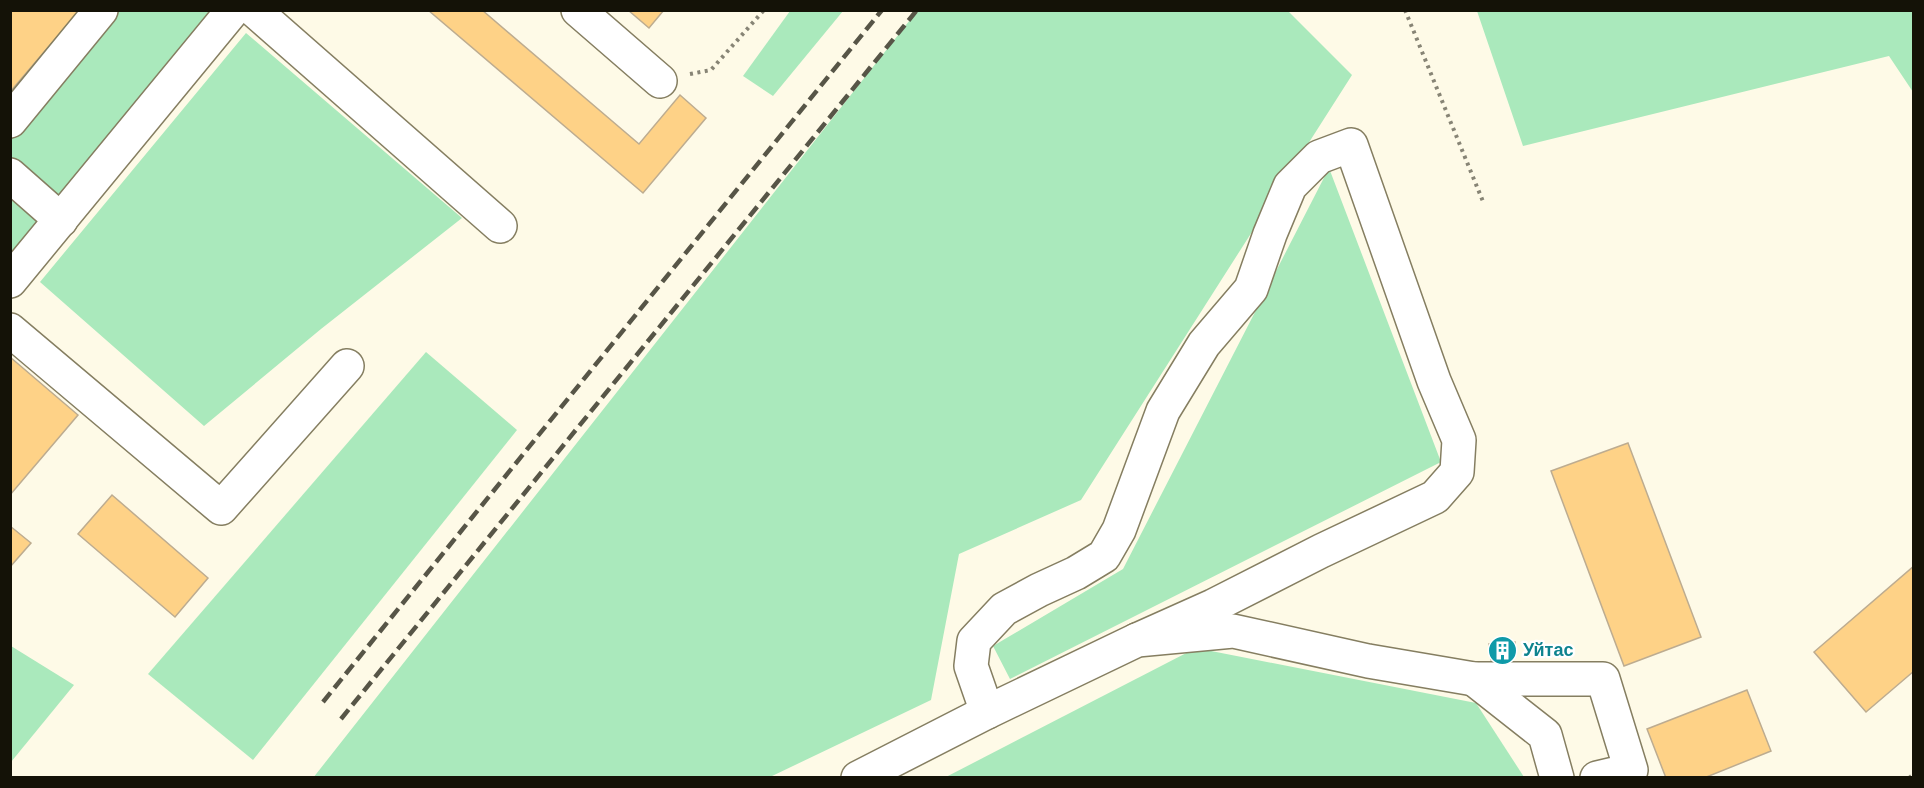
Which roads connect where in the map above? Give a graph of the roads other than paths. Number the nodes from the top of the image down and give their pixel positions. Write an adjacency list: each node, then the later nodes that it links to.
1 (101, 10): 6 (street)
2 (233, 10): 8 (street)
3 (254, 10): 9 (street)
4 (578, 10): 5 (street)
5 (660, 81)
6 (10, 121)
7 (10, 175): 8 (street)
8 (60, 220): 10 (street)
9 (500, 226)
10 (10, 281)
11 (10, 330): 12 (street)
12 (347, 366)
13 (1137, 640): 14 (street); 15 (street); 15 (street)
14 (1474, 678): 17 (street); 18 (street)
15 (987, 712): 16 (street)
16 (858, 777)
17 (1557, 777)
18 (1597, 777)

